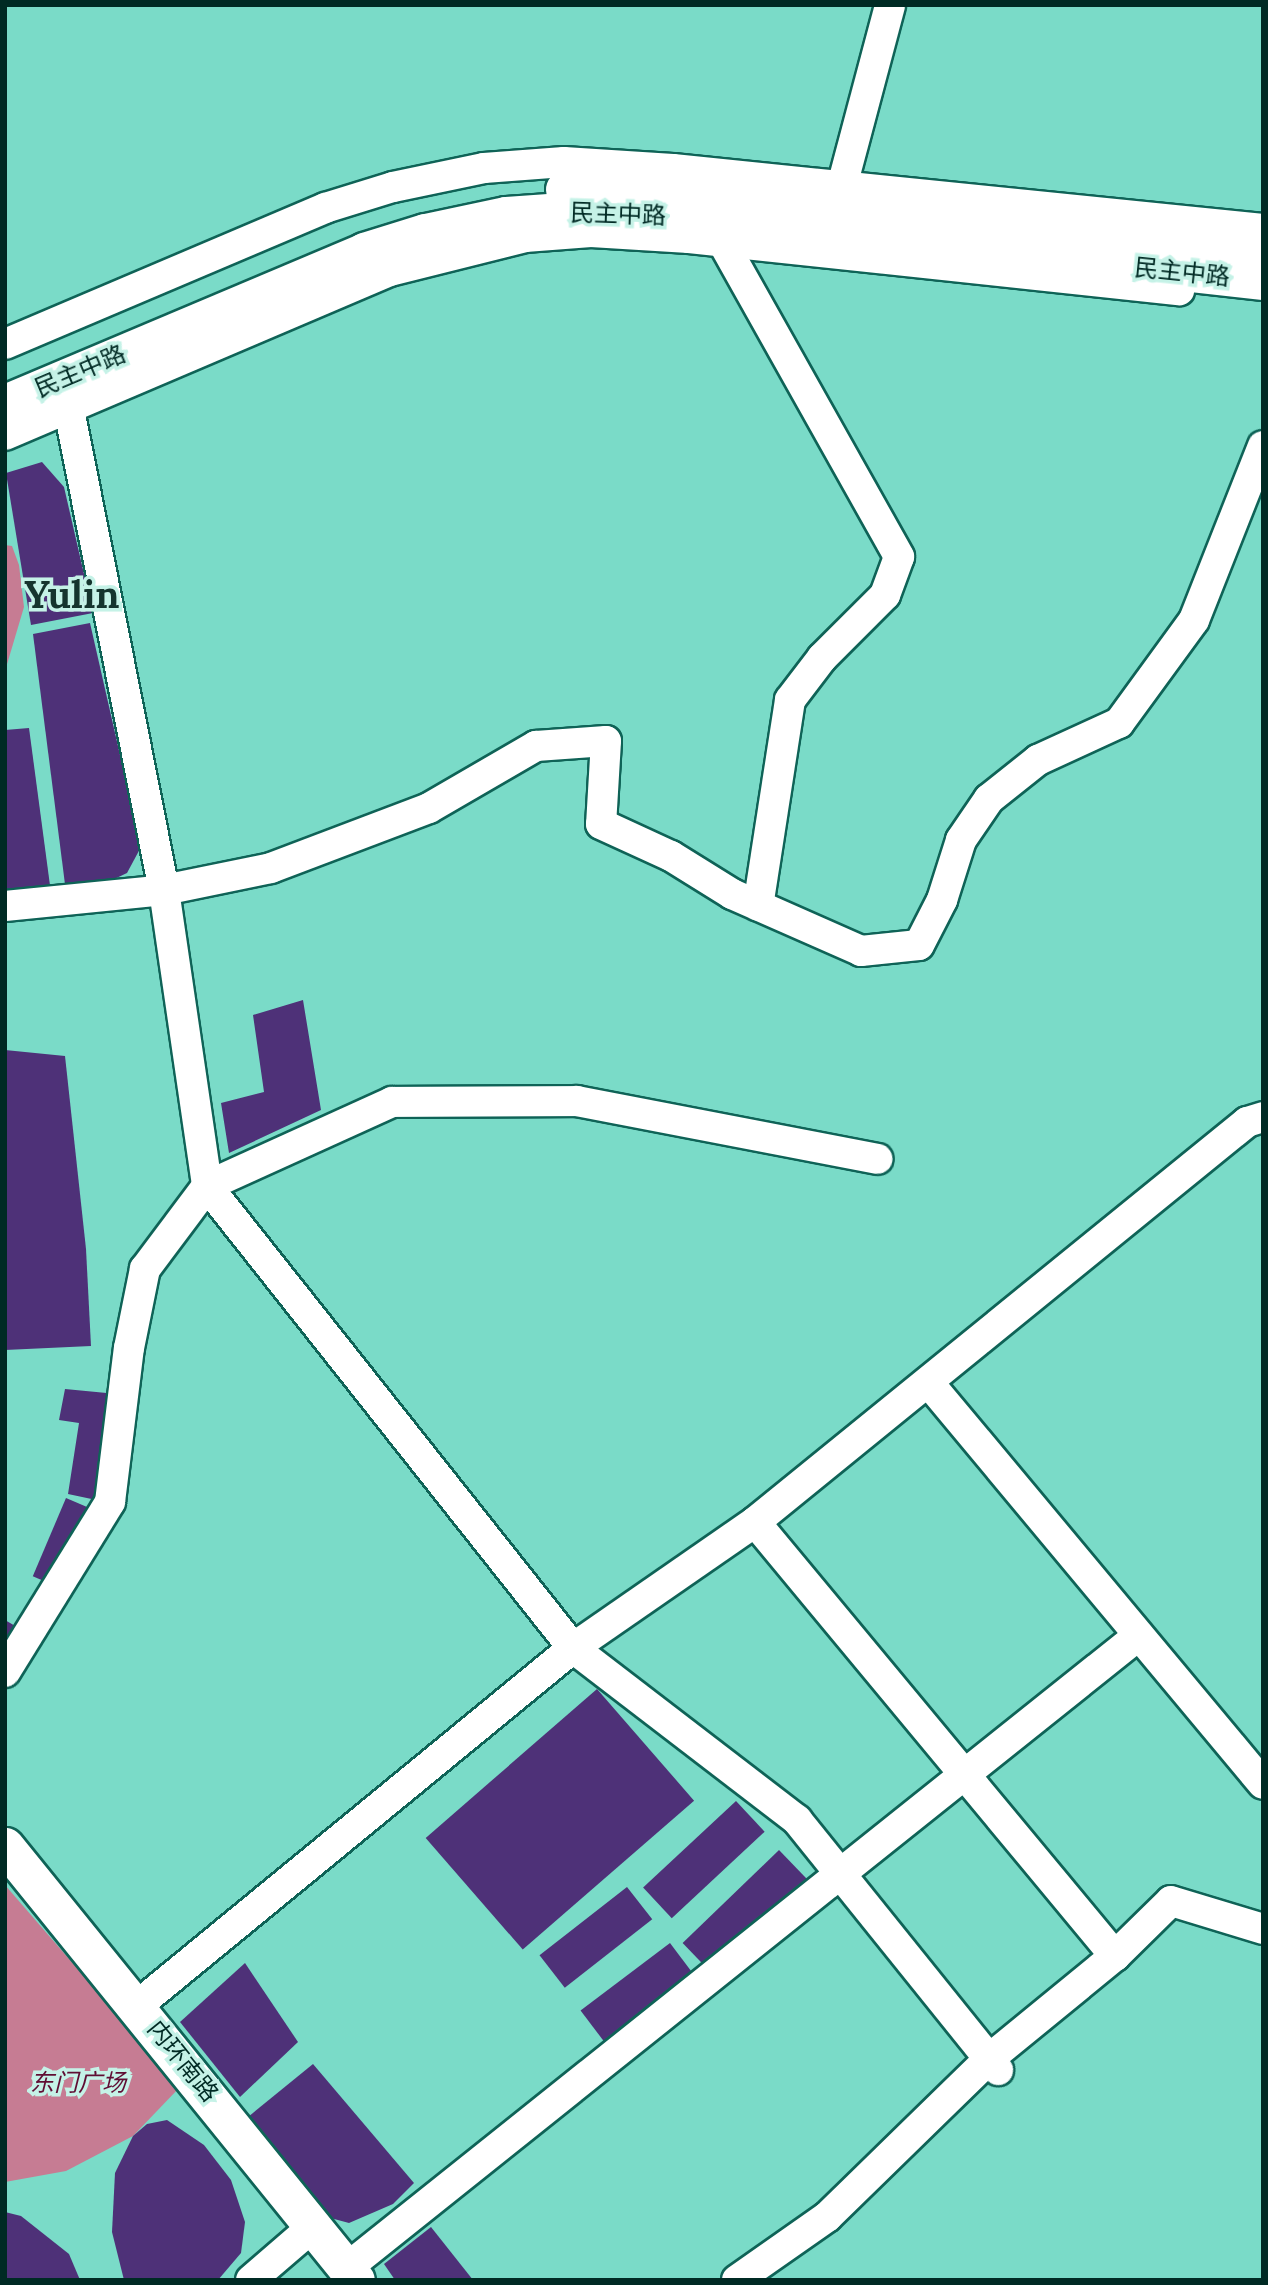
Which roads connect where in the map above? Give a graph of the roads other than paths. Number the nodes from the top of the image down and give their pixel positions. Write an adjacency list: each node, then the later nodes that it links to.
1 (890, 5): 2 (street)
2 (842, 186): 3 (street); 8 (street)
3 (1263, 229)
4 (722, 241): 7 (street); 10 (street); 16 (street)
5 (1263, 251): 9 (main road, 民主中路)
6 (1263, 281): 10 (main road, 民主中路)
7 (1263, 299)
8 (5, 344)
9 (5, 376)
10 (65, 394): 11 (main road, 民主中路); 12 (street); 14 (street)
11 (5, 403)
12 (5, 435)
13 (1263, 446): 16 (street)
14 (164, 890): 15 (street); 16 (street); 19 (street)
15 (5, 906)
16 (758, 906)
17 (1263, 1117): 20 (street)
18 (877, 1159): 19 (street)
19 (207, 1186): 23 (street); 24 (street)
20 (928, 1382): 21 (street); 22 (street)
21 (755, 1522): 23 (street); 25 (street)
22 (1139, 1635): 25 (street); 26 (street)
23 (573, 1647): 28 (street); 31 (street)
24 (5, 1672)
25 (966, 1776): 28 (street); 30 (street)
26 (1263, 1784)
27 (5, 1846): 31 (main road, 内环南路)
28 (842, 1875): 32 (street); 34 (street)
29 (1263, 1928): 30 (street)
30 (1115, 1956): 32 (street)
31 (138, 2005): 33 (main road, 内环南路)
32 (993, 2064): 36 (street)
33 (315, 2225): 34 (main road, 内环南路); 35 (street)
34 (352, 2274)
35 (251, 2280)
36 (737, 2280)

